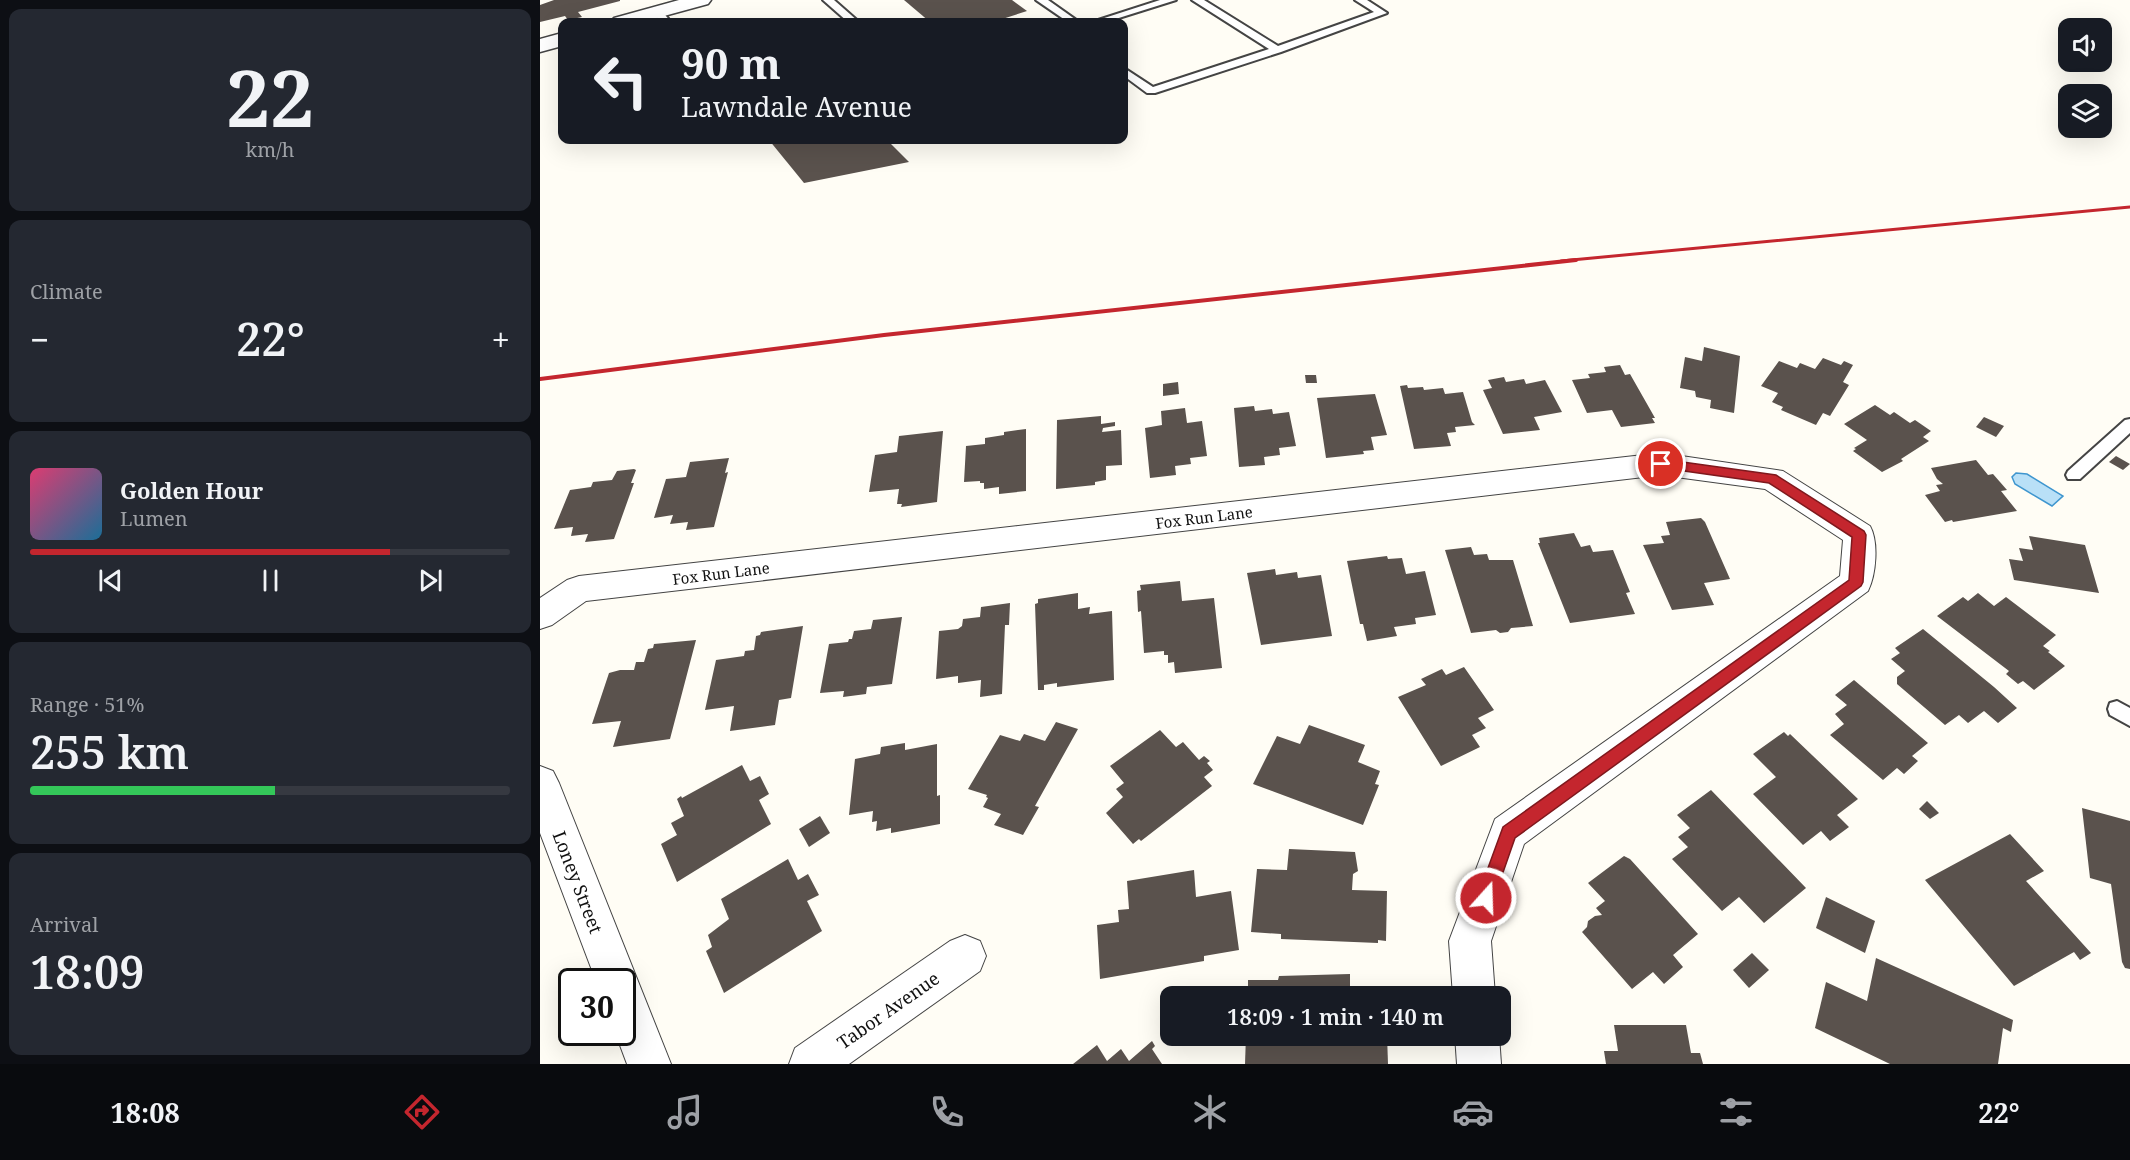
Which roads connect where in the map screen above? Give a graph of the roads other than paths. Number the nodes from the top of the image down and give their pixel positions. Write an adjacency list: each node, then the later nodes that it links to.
1 (701, 0): 7 (street)
2 (828, 0): 8 (lane)
3 (1041, 0): 9 (lane)
4 (1171, 0): 10 (lane)
5 (1197, 0): 13 (lane)
6 (1360, 0): 13 (lane)
7 (662, 17)
8 (849, 18)
9 (1068, 18)
10 (1110, 18)
11 (558, 40): 12 (street)
12 (540, 46)
13 (1277, 50): 14 (lane)
14 (1128, 74)
15 (2130, 424): 16 (lane)
16 (2074, 476)
17 (540, 615): 21 (street, Fox Run Lane)
18 (540, 783): 20 (street, Loney Street)
19 (965, 956): 25 (street, Tabor Avenue)
20 (612, 968)
21 (1473, 986)
22 (636, 1031): 24 (street)
23 (1478, 1046): 26 (street)
24 (649, 1064)
25 (811, 1064)
26 (1479, 1064)

